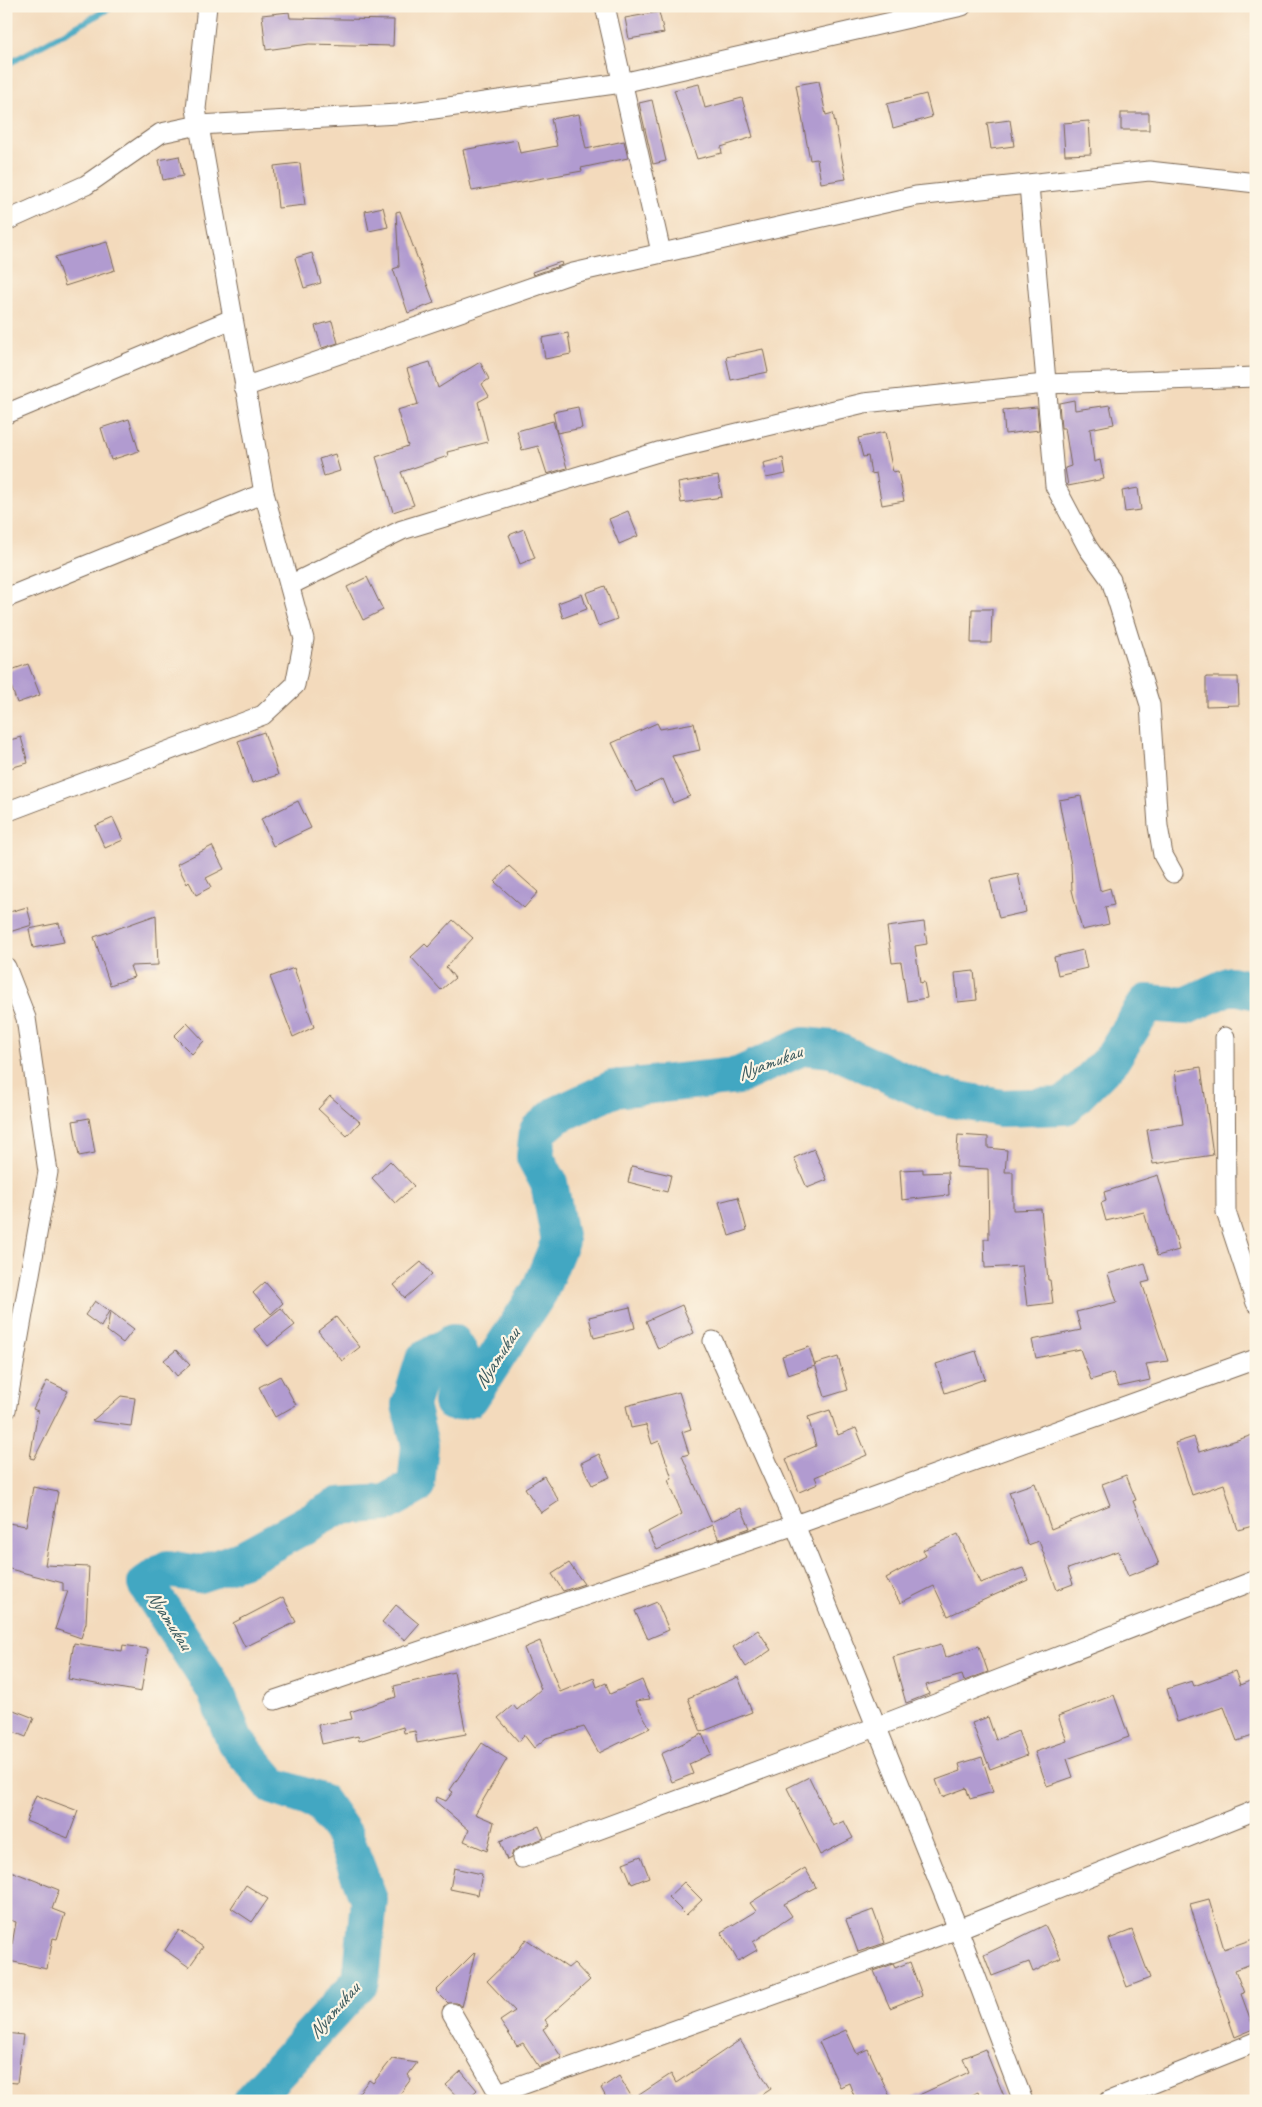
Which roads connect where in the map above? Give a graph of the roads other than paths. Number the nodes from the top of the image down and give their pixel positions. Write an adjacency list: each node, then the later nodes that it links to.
1 (207, 6): 5 (street)
2 (605, 6): 4 (street)
3 (962, 6): 4 (street)
4 (622, 82): 5 (street); 9 (street)
5 (199, 125): 8 (street); 10 (street)
6 (1256, 183): 7 (street)
7 (1030, 185): 9 (street); 12 (street)
8 (6, 221)
9 (661, 252): 13 (street)
10 (232, 319): 13 (street); 14 (street)
11 (1256, 377): 12 (street)
12 (1045, 384): 16 (street); 19 (street)
13 (244, 387): 15 (street)
14 (6, 414)
15 (264, 494): 16 (street); 17 (street)
16 (290, 586): 18 (street)
17 (6, 598)
18 (6, 812)
19 (1173, 873)
20 (6, 967): 25 (street)
21 (1225, 1037): 22 (street)
22 (1256, 1303)
23 (713, 1341): 26 (street)
24 (1256, 1359): 26 (street)
25 (6, 1410)
26 (795, 1525): 28 (street); 29 (street)
27 (1256, 1580): 29 (street)
28 (275, 1700)
29 (876, 1727): 31 (street); 32 (street)
30 (1256, 1810): 32 (street)
31 (522, 1858)
32 (958, 1929): 35 (street); 36 (street)
33 (452, 2013): 35 (street)
34 (1256, 2042): 37 (street)
35 (501, 2097)
36 (1023, 2101)
37 (1109, 2101)

